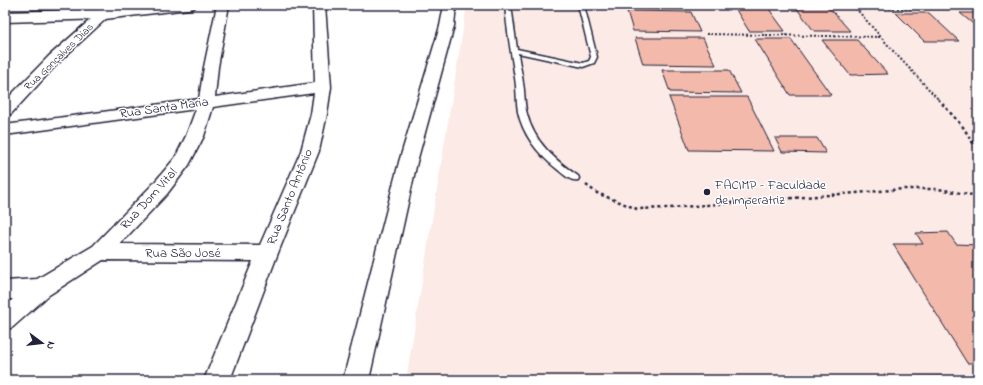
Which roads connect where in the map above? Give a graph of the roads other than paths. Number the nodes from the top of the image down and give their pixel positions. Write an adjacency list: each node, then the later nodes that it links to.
1 (189, 5): 7 (street)
2 (223, 5): 11 (street, Rua Dom Vital)
3 (319, 5): 10 (street, Rua Santo Antônio)
4 (450, 5): 21 (street)
5 (508, 5): 9 (lane)
6 (581, 5): 9 (lane)
7 (110, 9): 8 (street); 12 (street, Rua Gonçalves Dias)
8 (5, 17)
9 (513, 50): 14 (lane)
10 (323, 87): 11 (street, Rua Santa Maria); 16 (street, Rua Santo Antônio)
11 (207, 102): 13 (street, Rua Santa Maria); 15 (street, Rua Dom Vital)
12 (5, 110)
13 (5, 130)
14 (575, 178)
15 (100, 252): 16 (street, Rua São José); 17 (street, Rua Dom Vital)
16 (267, 253): 20 (street, Rua Santo Antônio)
17 (41, 288): 18 (street); 19 (street, Rua Dom Vital)
18 (5, 290)
19 (5, 320)
20 (217, 380)
21 (356, 380)

